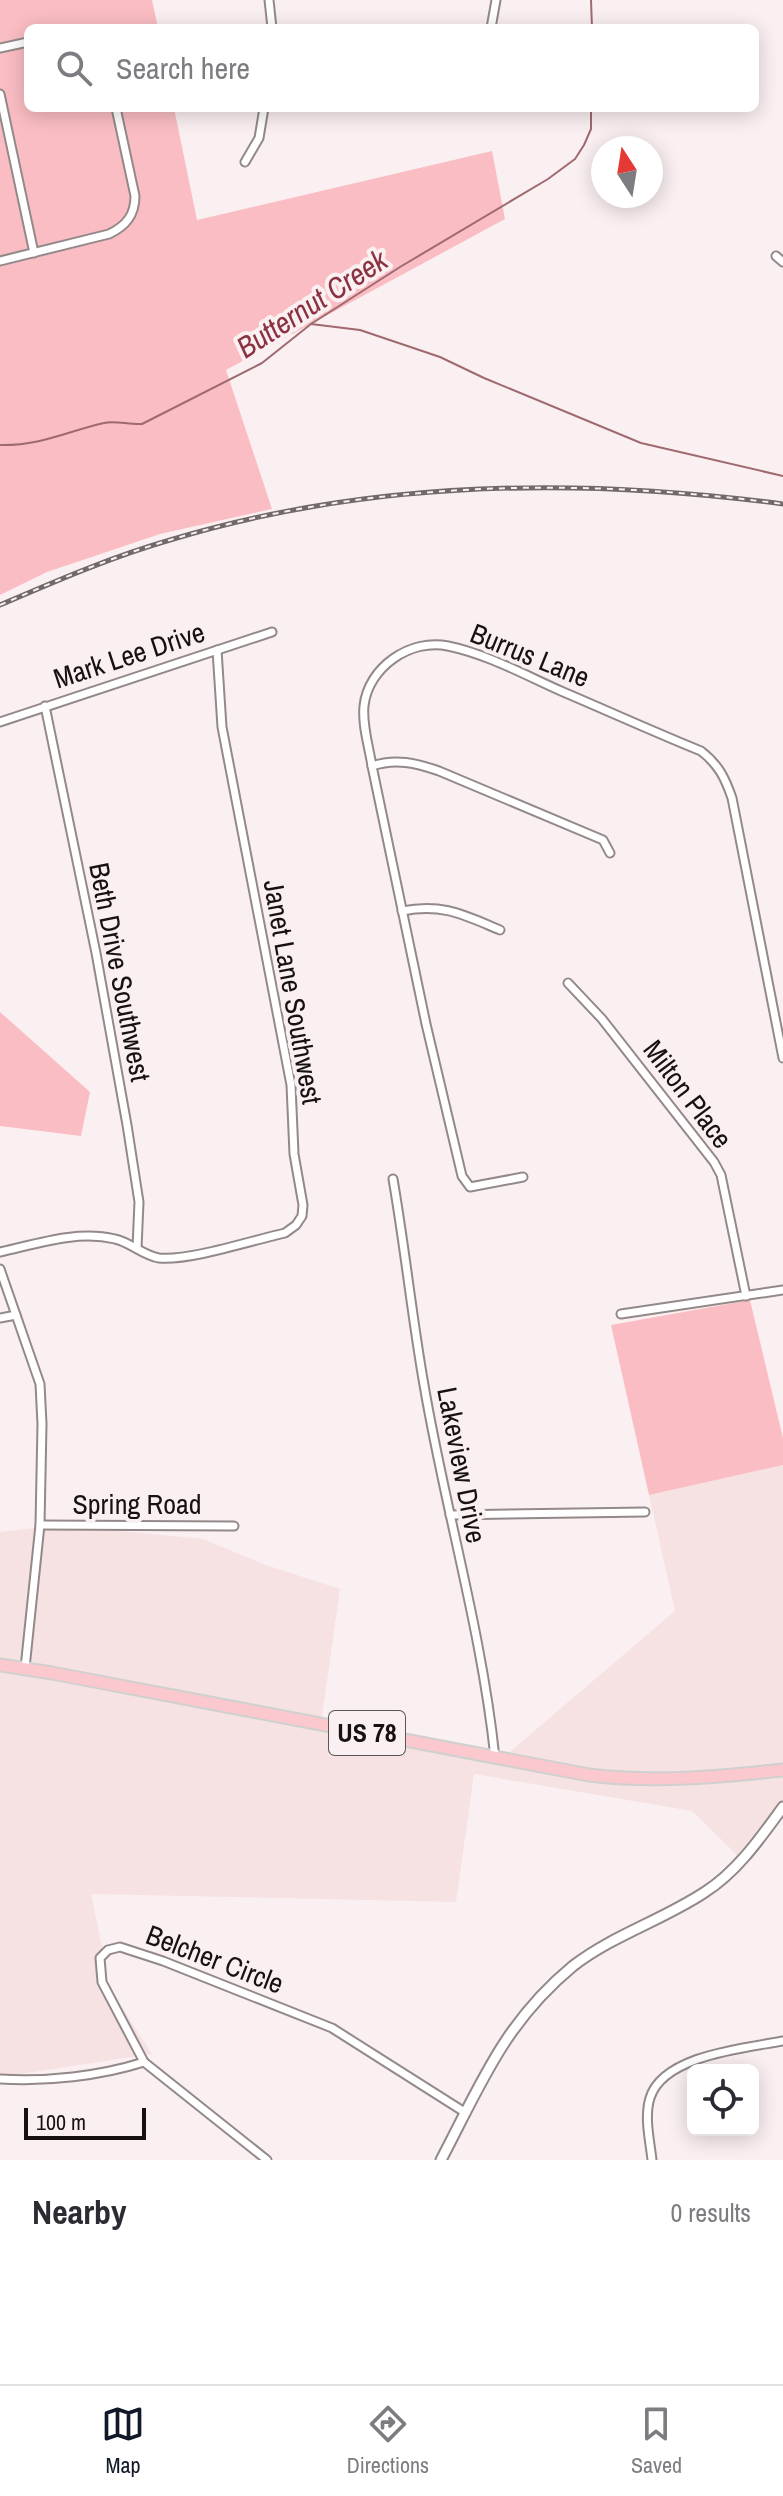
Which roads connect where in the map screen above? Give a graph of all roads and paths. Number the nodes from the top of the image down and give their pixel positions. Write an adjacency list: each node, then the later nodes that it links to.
1 (269, 0): 3 (street)
2 (496, 0): 4 (street)
3 (272, 24)
4 (492, 24)
5 (24, 43): 6 (street)
6 (0, 48)
7 (0, 94): 11 (street)
8 (117, 112): 11 (street)
9 (263, 112): 10 (street)
10 (245, 162)
11 (34, 253): 13 (street)
12 (776, 256): 14 (street)
13 (0, 261)
14 (783, 262)
15 (272, 632): 16 (street, Mark Lee Drive)
16 (217, 650): 17 (street, Mark Lee Drive); 27 (street, Janet Lane Southwest)
17 (45, 706): 18 (street, Mark Lee Drive); 27 (street, Beth Drive Southwest)
18 (0, 722)
19 (372, 766): 20 (street); 21 (street, Burrus Lane); 24 (street, Burrus Lane)
20 (610, 853)
21 (402, 911): 22 (street); 25 (street, Burrus Lane)
22 (500, 930)
23 (568, 983): 31 (street, Milton Place)
24 (783, 1058)
25 (523, 1177)
26 (393, 1179): 36 (street, Lakeview Drive)
27 (137, 1248): 28 (street, Janet Lane Southwest)
28 (0, 1252)
29 (0, 1269): 33 (street)
30 (783, 1290): 31 (street)
31 (746, 1296): 32 (street)
32 (621, 1314)
33 (16, 1315): 34 (street); 37 (street)
34 (0, 1318)
35 (645, 1512): 36 (street)
36 (450, 1515): 41 (street, Lakeview Drive)
37 (40, 1525): 38 (street, Spring Road); 40 (street)
38 (234, 1526)
39 (0, 1665): 40 (main road, US 78)
40 (25, 1668): 41 (main road, US 78)
41 (495, 1758): 42 (main road, US 78)
42 (783, 1770)
43 (783, 1807): 47 (street)
44 (783, 2041): 50 (street)
45 (144, 2062): 46 (street); 47 (street, Belcher Circle); 48 (street, Belcher Circle)
46 (0, 2079)
47 (466, 2113): 49 (street)
48 (267, 2160)
49 (441, 2160)
50 (652, 2160)

